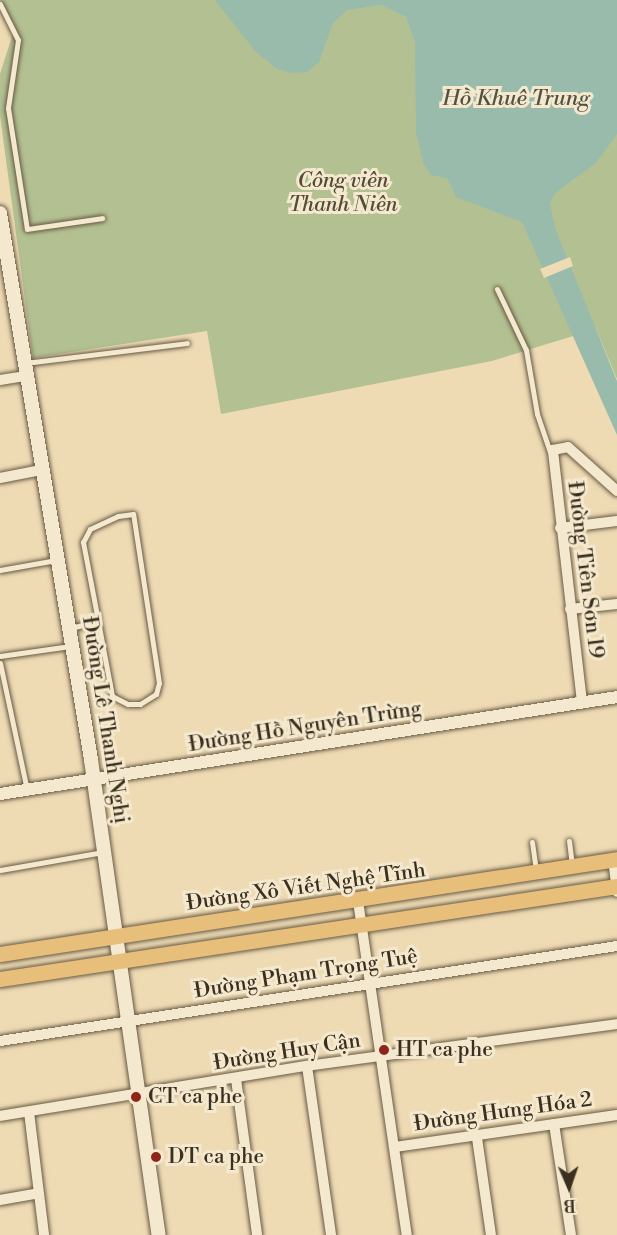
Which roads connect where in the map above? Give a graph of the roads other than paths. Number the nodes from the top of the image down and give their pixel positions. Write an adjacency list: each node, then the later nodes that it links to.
1 (0, 3): 3 (lane)
2 (0, 213): 6 (main road, Đường Lê Thanh Nghị)
3 (102, 218)
4 (497, 289): 8 (lane)
5 (187, 343): 6 (lane)
6 (24, 370): 7 (street); 9 (main road, Đường Lê Thanh Nghị)
7 (0, 380)
8 (551, 456): 11 (street, Đường Tiên Sơn 19); 13 (street, Đường Tiên Sơn 19)
9 (42, 470): 10 (street); 14 (main road, Đường Lê Thanh Nghị)
10 (0, 478)
11 (617, 491)
12 (617, 521): 13 (street)
13 (560, 528): 17 (street, Đường Tiên Sơn 19)
14 (58, 560): 15 (lane); 19 (main road, Đường Lê Thanh Nghị)
15 (0, 570)
16 (617, 604): 17 (street)
17 (570, 609): 24 (street, Đường Tiên Sơn 19)
18 (98, 621): 18 (lane); 19 (lane)
19 (69, 628): 20 (main road, Đường Lê Thanh Nghị)
20 (71, 646): 21 (lane); 25 (main road, Đường Lê Thanh Nghị)
21 (0, 656)
22 (0, 663): 26 (lane)
23 (617, 697): 24 (street, Đường Hồ Nguyên Trừng)
24 (582, 702): 25 (street, Đường Hồ Nguyên Trừng)
25 (94, 780): 26 (street, Đường Hồ Nguyên Trừng); 30 (main road, Đường Lê Thanh Nghị)
26 (27, 790): 27 (street, Đường Hồ Nguyên Trừng)
27 (0, 794)
28 (569, 841): 32 (lane)
29 (532, 842): 34 (lane)
30 (104, 852): 33 (lane); 38 (main road, Đường Lê Thanh Nghị)
31 (615, 859): 32 (main road, Đường Xô Viết Nghệ Tĩnh); 35 (street)
32 (572, 866): 34 (main road, Đường Xô Viết Nghệ Tĩnh)
33 (0, 870)
34 (536, 872): 36 (main road, Đường Xô Viết Nghệ Tĩnh)
35 (617, 888): 37 (main road, Đường Xô Viết Nghệ Tĩnh)
36 (358, 901): 37 (street); 38 (main road, Đường Xô Viết Nghệ Tĩnh)
37 (361, 924): 41 (main road, Đường Xô Viết Nghệ Tĩnh); 43 (street)
38 (115, 935): 40 (main road, Đường Xô Viết Nghệ Tĩnh); 41 (main road, Đường Lê Thanh Nghị)
39 (617, 946): 43 (street, Đường Phạm Trọng Tuệ)
40 (0, 954)
41 (118, 960): 42 (main road, Đường Xô Viết Nghệ Tĩnh); 44 (main road, Đường Lê Thanh Nghị)
42 (0, 980)
43 (372, 984): 44 (street, Đường Phạm Trọng Tuệ); 47 (street)
44 (128, 1021): 46 (street, Đường Phạm Trọng Tuệ); 50 (main road, Đường Lê Thanh Nghị)
45 (617, 1024): 47 (street, Đường Huy Cận)
46 (0, 1041)
47 (381, 1057): 48 (street, Đường Huy Cận); 56 (street)
48 (307, 1066): 49 (street, Đường Huy Cận); 62 (street)
49 (236, 1079): 50 (street, Đường Huy Cận); 61 (street)
50 (138, 1094): 51 (street, Đường Huy Cận); 60 (main road, Đường Lê Thanh Nghị)
51 (29, 1112): 53 (street, Đường Huy Cận); 57 (street)
52 (617, 1114): 54 (street, Đường Hưng Hóa 2)
53 (0, 1116)
54 (554, 1124): 55 (street, Đường Hưng Hóa 2); 65 (street)
55 (477, 1138): 56 (street, Đường Hưng Hóa 2); 64 (street)
56 (395, 1147): 63 (street)
57 (38, 1193): 58 (street); 59 (street)
58 (0, 1200)
59 (44, 1235)
60 (159, 1235)
61 (257, 1235)
62 (331, 1235)
63 (407, 1235)
64 (491, 1235)
65 (571, 1235)

